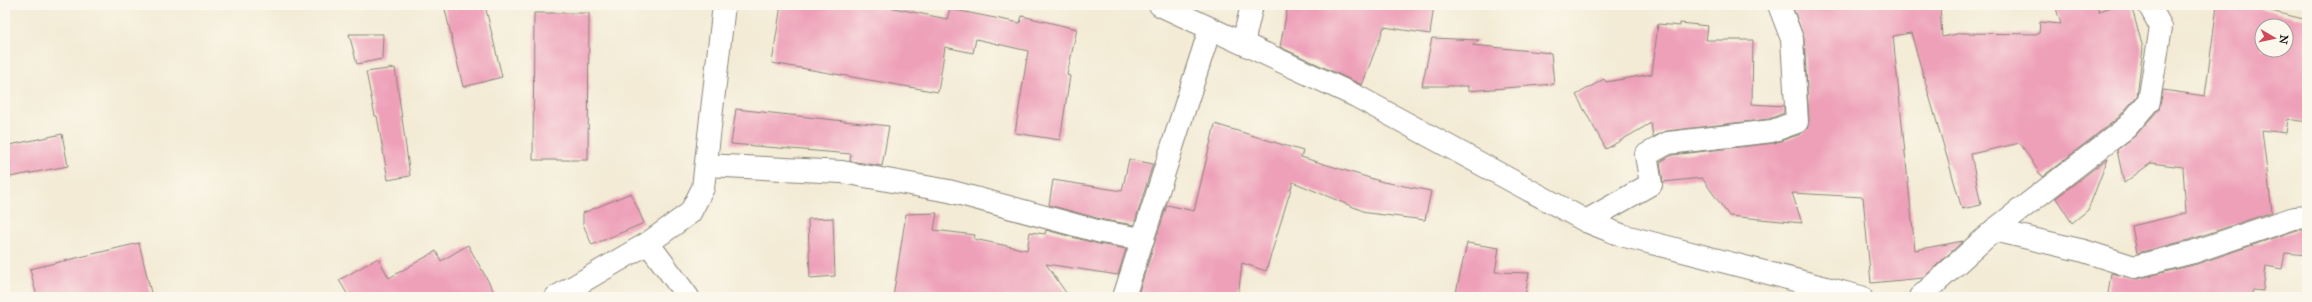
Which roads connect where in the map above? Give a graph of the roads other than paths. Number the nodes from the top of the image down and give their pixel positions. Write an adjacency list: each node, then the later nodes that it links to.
1 (724, 5): 8 (street)
2 (1160, 5): 6 (street)
3 (1252, 5): 7 (street)
4 (1779, 5): 10 (street)
5 (2149, 5): 11 (street)
6 (1210, 29): 7 (street); 12 (street)
7 (1243, 43): 10 (street)
8 (706, 165): 12 (street); 13 (street)
9 (2307, 217): 11 (street)
10 (1586, 221): 17 (street)
11 (1994, 230): 18 (street)
12 (1143, 239): 16 (street)
13 (648, 243): 14 (street); 15 (street)
14 (556, 297)
15 (688, 297)
16 (1124, 297)
17 (1862, 297)
18 (1920, 297)

